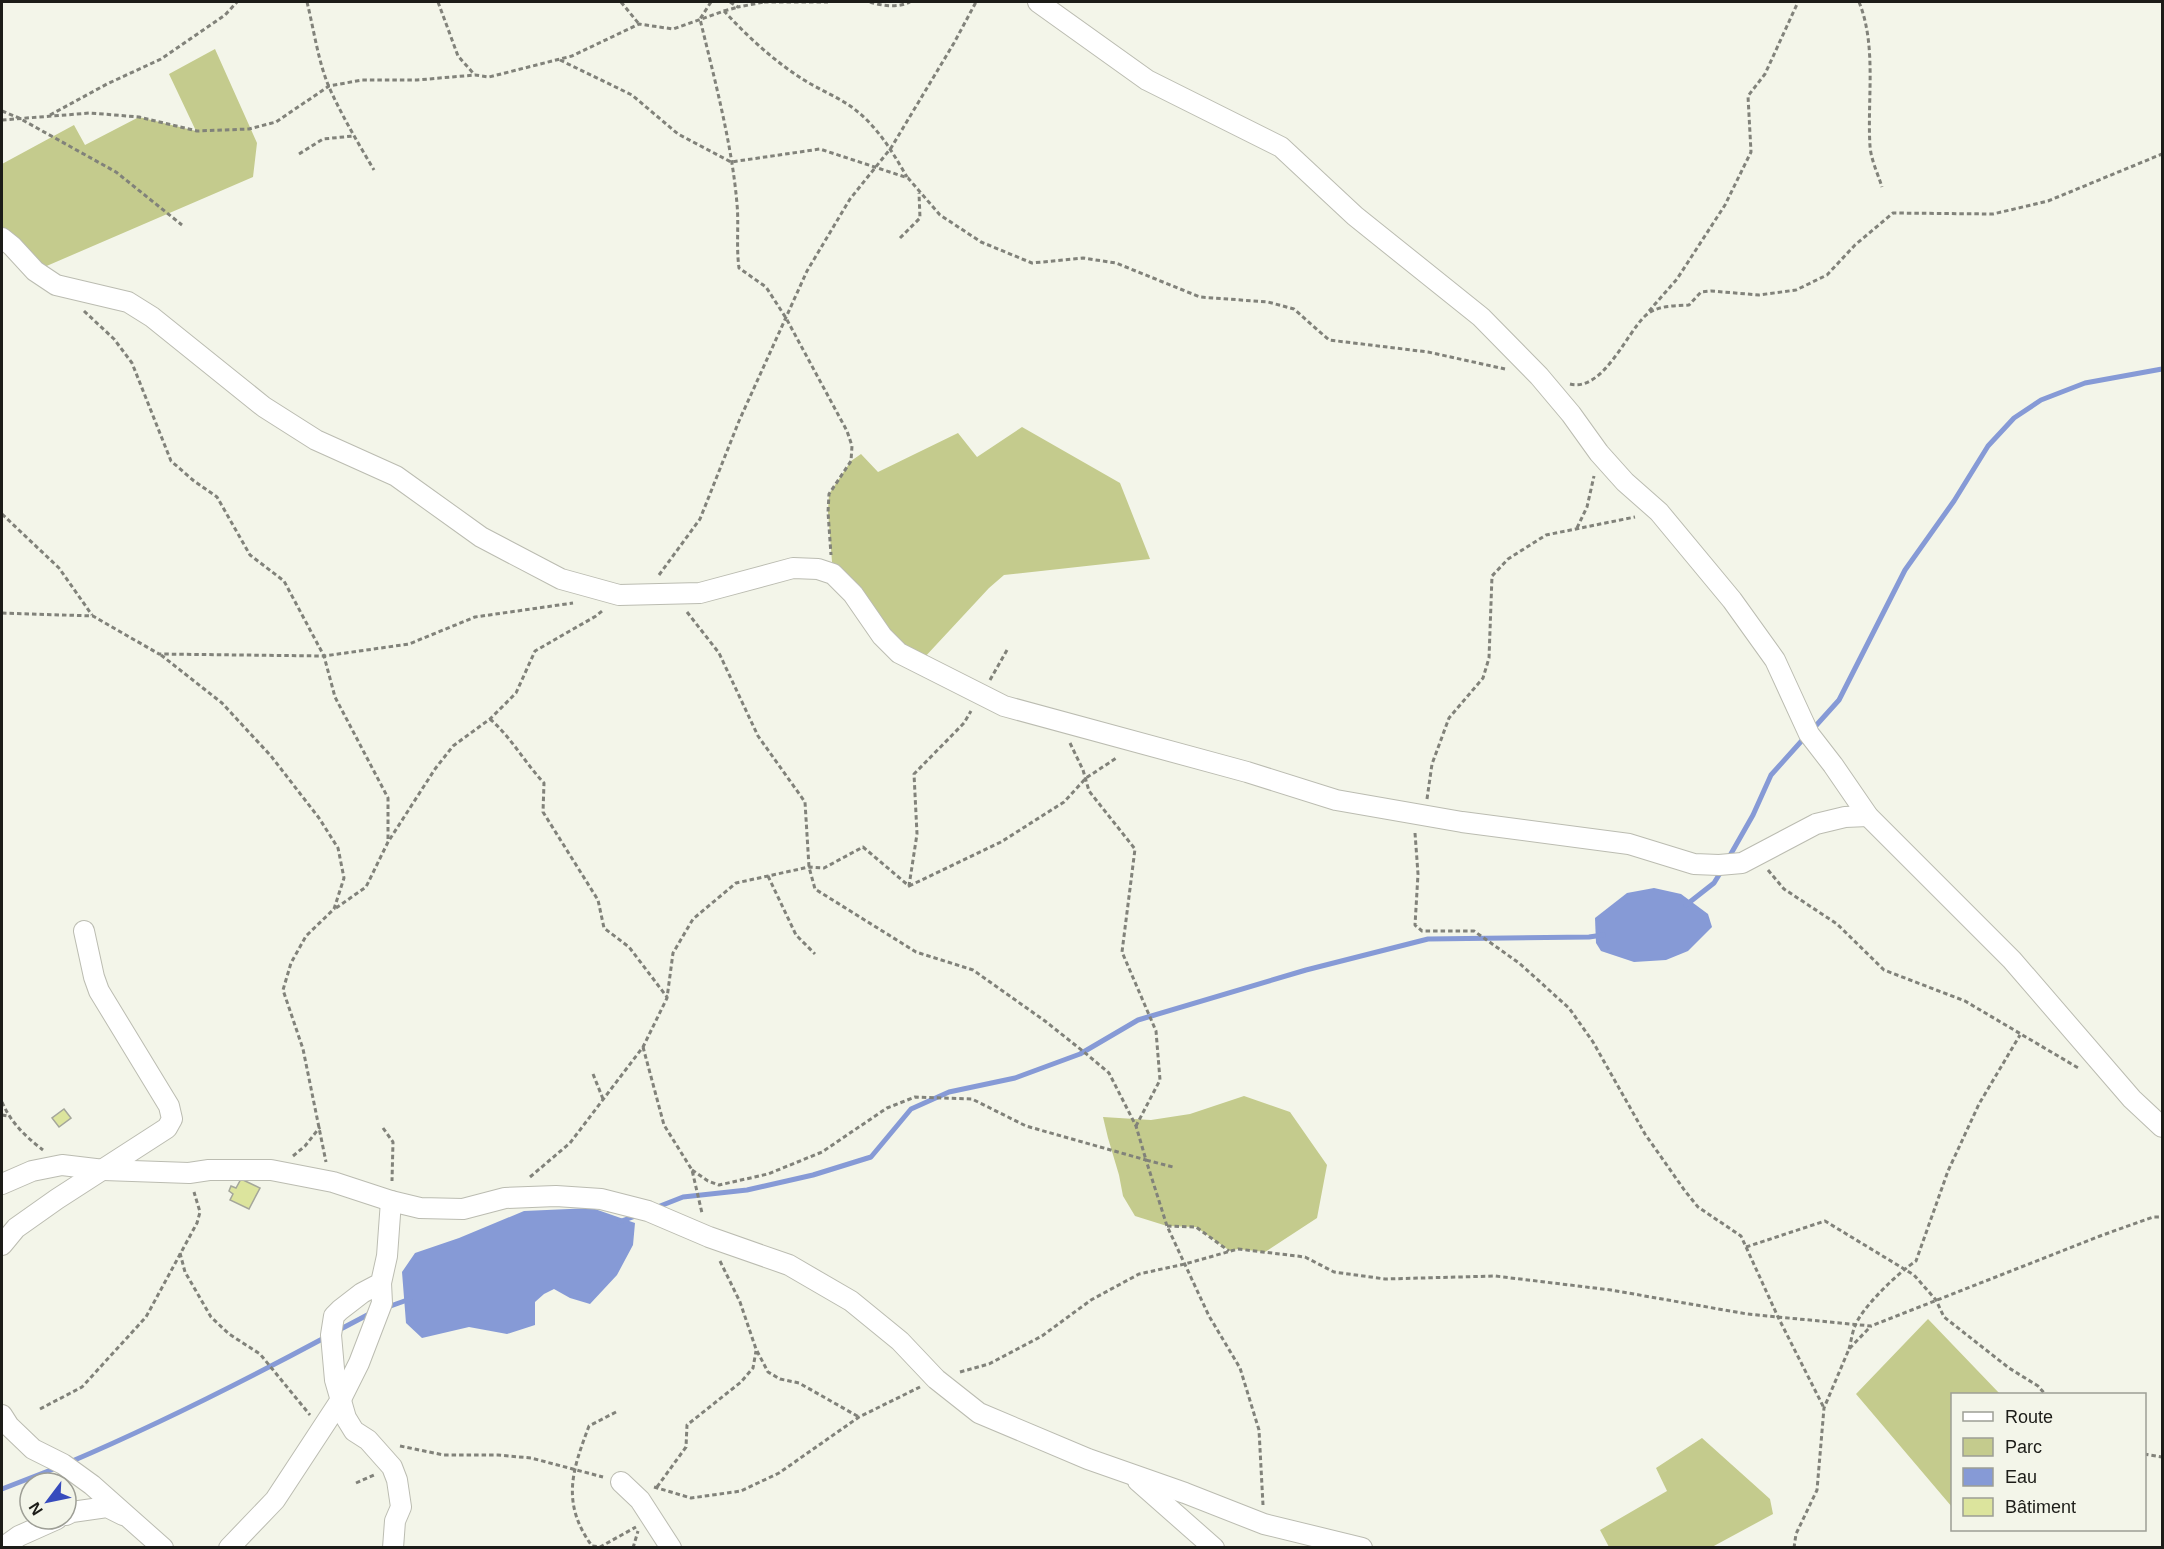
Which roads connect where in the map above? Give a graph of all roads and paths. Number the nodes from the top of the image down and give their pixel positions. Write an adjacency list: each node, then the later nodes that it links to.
1 (237, 2): 24 (path)
2 (307, 2): 22 (path)
3 (438, 2): 21 (path)
4 (621, 2): 19 (path)
5 (711, 2): 18 (path)
6 (730, 2): 16 (path)
7 (764, 2): 8 (path); 16 (path)
8 (795, 2): 9 (path)
9 (828, 2)
10 (870, 2): 11 (path)
11 (910, 2)
12 (976, 2): 28 (path)
13 (1038, 2): 44 (street)
14 (1798, 2): 41 (path)
15 (1859, 2): 35 (path)
16 (738, 7): 17 (path)
17 (724, 10): 18 (path); 28 (path)
18 (700, 19): 19 (path); 31 (path)
19 (639, 24): 20 (path)
20 (560, 60): 21 (path); 31 (path)
21 (475, 75): 22 (path)
22 (329, 86): 24 (path); 27 (path)
23 (2, 111): 25 (path)
24 (48, 116): 25 (path)
25 (20, 118): 26 (path); 37 (path)
26 (2, 120)
27 (353, 136): 29 (path); 33 (path)
28 (891, 148): 32 (path); 34 (path)
29 (299, 154)
30 (2163, 154): 41 (path)
31 (731, 162): 32 (path); 42 (path)
32 (875, 167): 34 (path); 42 (path)
33 (374, 170)
34 (908, 178): 36 (path)
35 (1882, 187)
36 (919, 191): 39 (path); 43 (path)
37 (182, 225)
38 (2, 238): 52 (street)
39 (900, 238)
40 (81, 308): 58 (path)
41 (1646, 315): 44 (path)
42 (786, 318): 49 (path); 50 (path)
43 (1506, 369)
44 (1539, 376): 45 (street)
45 (1599, 453): 46 (street); 48 (path)
46 (1659, 512): 48 (path); 65 (street)
47 (2, 514): 55 (path)
48 (1577, 528): 64 (path)
49 (833, 574): 51 (street); 59 (street)
50 (642, 594): 51 (street); 52 (street)
51 (674, 594): 68 (path)
52 (619, 595): 60 (path)
53 (576, 603): 58 (path)
54 (2, 613): 55 (path)
55 (93, 616): 57 (path)
56 (1006, 650): 59 (path)
57 (159, 654): 58 (path); 71 (path)
58 (324, 656): 66 (path)
59 (983, 694): 61 (street); 70 (path)
60 (490, 719): 66 (path); 74 (path)
61 (1058, 721): 62 (street); 63 (path)
62 (1140, 743): 63 (path); 64 (street)
63 (1086, 778): 70 (path); 84 (path)
64 (1419, 814): 67 (street); 102 (path)
65 (1868, 816): 67 (street); 85 (street)
66 (388, 842): 71 (path)
67 (1742, 863): 75 (path)
68 (809, 867): 69 (path); 70 (path); 84 (path)
69 (768, 876): 73 (path); 74 (path)
70 (909, 886)
71 (334, 909): 83 (path)
72 (84, 931): 90 (street)
73 (815, 954)
74 (667, 998): 76 (path)
75 (2020, 1035): 77 (path); 106 (path)
76 (643, 1047): 79 (path); 92 (path)
77 (2081, 1070)
78 (593, 1074): 79 (path)
79 (603, 1099): 94 (path)
80 (2, 1102): 82 (path)
81 (2, 1115): 82 (path)
82 (8, 1116): 88 (path)
83 (320, 1126): 91 (path); 95 (path)
84 (1136, 1126): 87 (path)
85 (2163, 1127)
86 (383, 1128): 97 (path)
87 (1146, 1160): 89 (path); 92 (path); 99 (path)
88 (62, 1165): 90 (street); 96 (street)
89 (1173, 1167)
90 (104, 1170): 93 (street); 101 (street)
91 (271, 1170): 93 (street); 95 (street)
92 (692, 1170): 100 (path)
93 (189, 1173): 104 (path)
94 (529, 1177)
95 (333, 1182): 97 (street)
96 (2, 1184)
97 (391, 1201): 100 (street); 107 (street)
98 (2163, 1217): 108 (path)
99 (1167, 1226): 103 (path); 105 (path)
100 (709, 1237): 112 (path); 114 (street)
101 (2, 1245)
102 (1746, 1247): 106 (path); 109 (path)
103 (1230, 1252): 105 (path); 109 (path)
104 (180, 1253): 118 (path); 122 (path)
105 (1185, 1264): 114 (path); 133 (path)
106 (1904, 1269): 108 (path); 110 (path)
107 (381, 1283): 116 (street); 116 (street)
108 (1936, 1300): 111 (path); 115 (path)
109 (1778, 1317): 110 (path); 117 (path)
110 (1855, 1324): 111 (path); 113 (path)
111 (1871, 1326): 113 (path)
112 (756, 1349): 121 (path); 129 (path)
113 (1848, 1349): 117 (path)
114 (936, 1379): 121 (path); 127 (street)
115 (2043, 1393)
116 (340, 1401): 122 (street); 123 (street)
117 (1824, 1408): 143 (path)
118 (40, 1409)
119 (616, 1412): 126 (path)
120 (2, 1415): 132 (street)
121 (858, 1417): 129 (path)
122 (321, 1429): 137 (street)
123 (368, 1440): 126 (path); 138 (street)
124 (2146, 1454): 125 (path)
125 (2163, 1457)
126 (574, 1469): 128 (path); 139 (path)
127 (1132, 1476): 133 (street); 141 (street)
128 (621, 1482): 129 (path); 131 (street)
129 (657, 1487): 131 (path)
130 (78, 1511): 132 (street)
131 (649, 1516): 140 (street)
132 (131, 1519): 136 (street)
133 (1264, 1524): 142 (street)
134 (10, 1534): 135 (street)
135 (2, 1548)
136 (163, 1548)
137 (229, 1548)
138 (393, 1548)
139 (633, 1548)
140 (671, 1548)
141 (1214, 1548)
142 (1362, 1548)
143 (1794, 1548)

